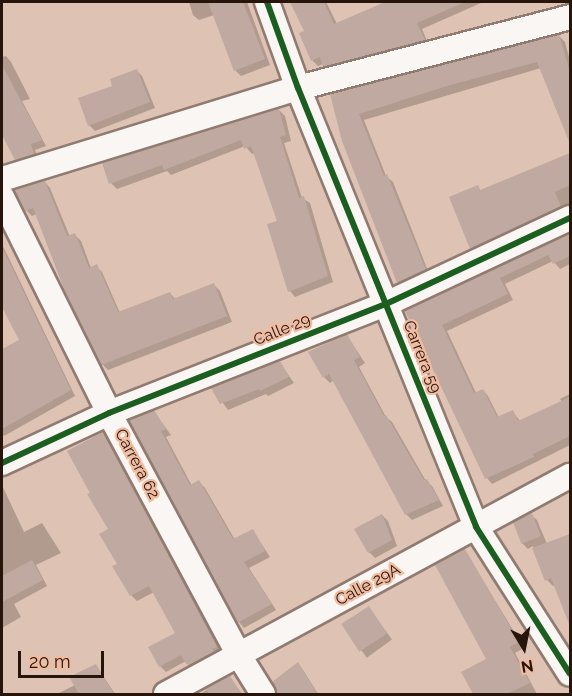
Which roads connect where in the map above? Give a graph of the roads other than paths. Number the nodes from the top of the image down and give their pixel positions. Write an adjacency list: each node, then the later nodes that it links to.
1 (267, 2): 3 (street, Carrera 59)
2 (570, 17): 3 (street)
3 (298, 88): 4 (street); 7 (street, Carrera 59)
4 (2, 179)
5 (2, 197): 8 (street, Carrera 62)
6 (570, 218): 7 (street, Calle 29)
7 (386, 304): 8 (street, Calle 29); 11 (street, Carrera 59)
8 (109, 413): 9 (street, Calle 29); 12 (street, Carrera 62)
9 (2, 463)
10 (570, 476): 11 (street, Calle 29A)
11 (476, 527): 12 (street, Calle 29A); 13 (street, Carrera 59)
12 (238, 654): 14 (street, Calle 29A); 15 (street, Carrera 62)
13 (570, 674)
14 (166, 694)
15 (263, 694)

